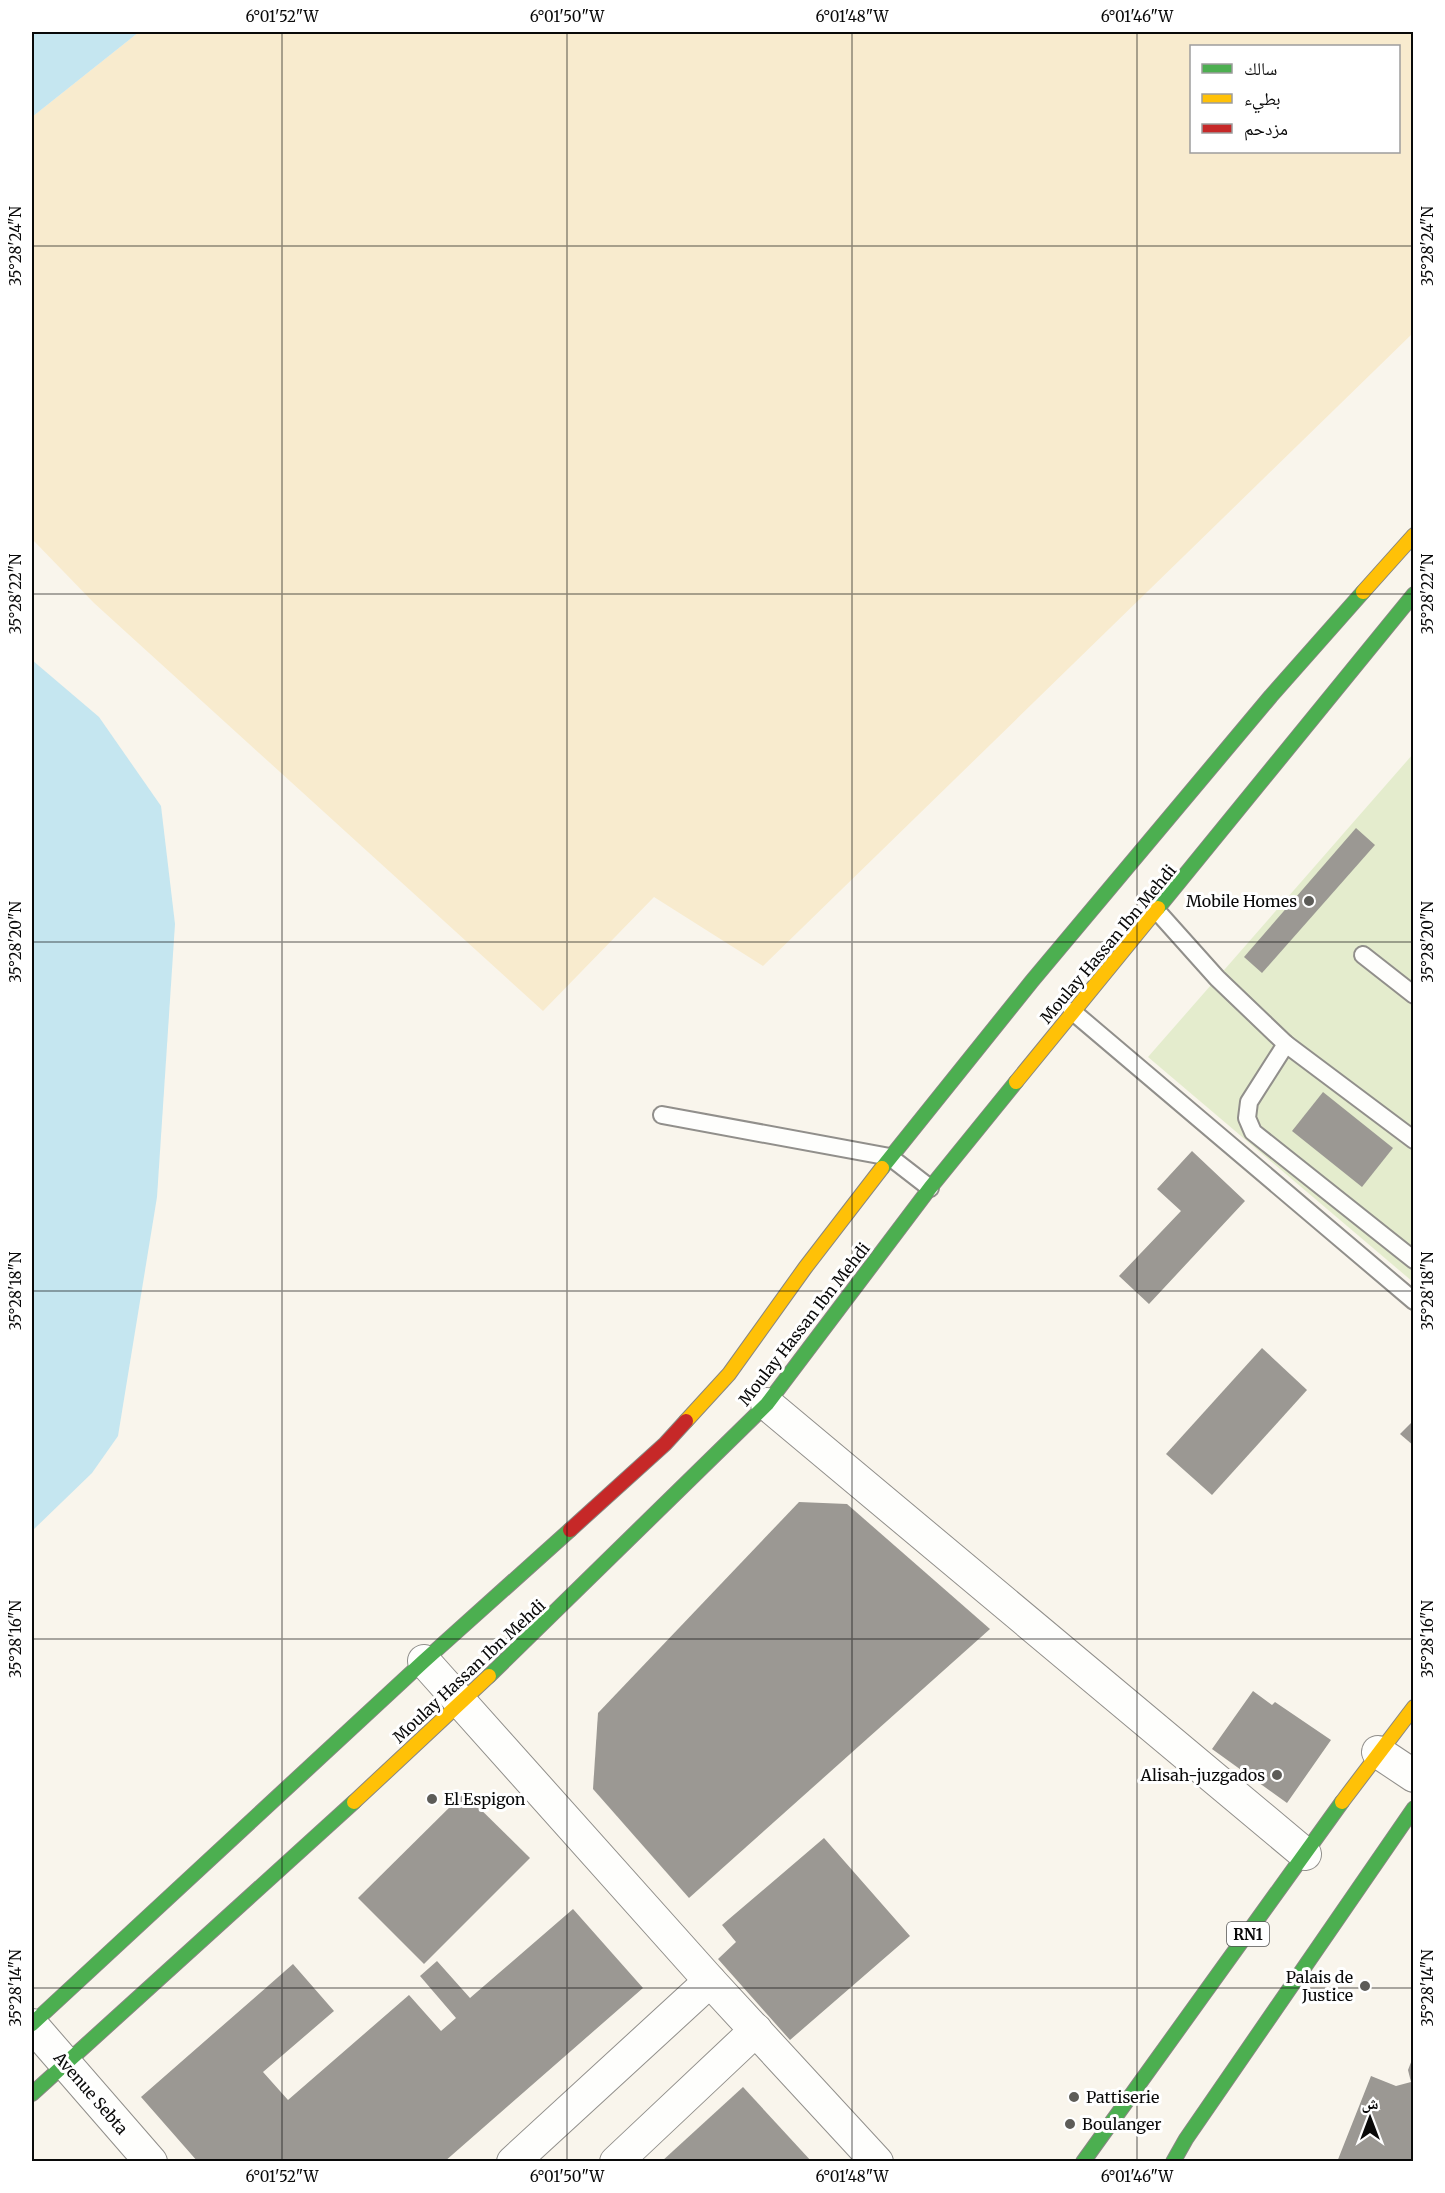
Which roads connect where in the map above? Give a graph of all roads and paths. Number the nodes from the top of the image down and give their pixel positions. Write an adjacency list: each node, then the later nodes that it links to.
1 (1413, 535): 10 (street, Moulay Hassan Ibn Mehdi)
2 (1413, 594): 3 (street, Moulay Hassan Ibn Mehdi)
3 (1157, 911): 6 (street, Moulay Hassan Ibn Mehdi); 7 (lane)
4 (1363, 955): 5 (lane)
5 (1413, 995)
6 (1072, 1011): 11 (street, Moulay Hassan Ibn Mehdi); 13 (lane)
7 (1286, 1044): 9 (lane); 12 (lane)
8 (662, 1115): 10 (lane)
9 (1413, 1140)
10 (890, 1157): 11 (lane); 15 (street, Moulay Hassan Ibn Mehdi)
11 (930, 1188): 14 (street, Moulay Hassan Ibn Mehdi)
12 (1413, 1260)
13 (1413, 1301)
14 (767, 1404): 16 (street, Moulay Hassan Ibn Mehdi); 21 (street)
15 (424, 1661): 16 (street); 23 (street, Moulay Hassan Ibn Mehdi)
16 (462, 1703): 22 (street); 25 (street, Moulay Hassan Ibn Mehdi)
17 (1413, 1707): 18 (street, RN1)
18 (1378, 1752): 19 (street); 21 (street, RN1)
19 (1413, 1776)
20 (1413, 1808): 32 (street)
21 (1305, 1854): 31 (street, RN1)
22 (710, 1981): 24 (street); 28 (street)
23 (32, 2025): 25 (street, Avenue Sebta)
24 (756, 2030): 29 (street); 30 (street)
25 (64, 2064): 26 (street, Moulay Hassan Ibn Mehdi); 27 (street, Avenue Sebta)
26 (32, 2094)
27 (151, 2162)
28 (513, 2162)
29 (616, 2162)
30 (877, 2162)
31 (1083, 2162)
32 (1173, 2162)

